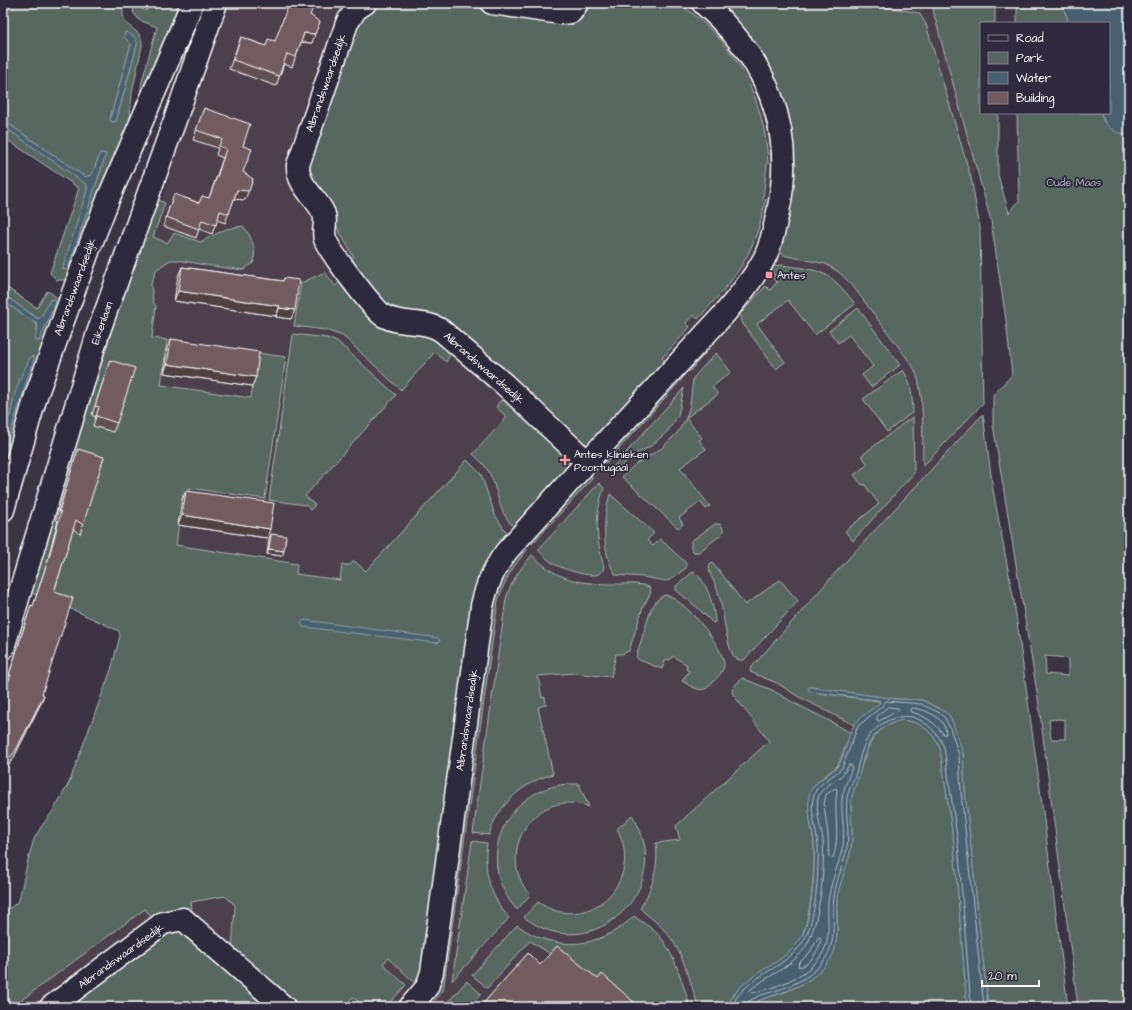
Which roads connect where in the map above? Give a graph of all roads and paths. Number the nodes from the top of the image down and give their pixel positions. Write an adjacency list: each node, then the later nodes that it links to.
1 (192, 3): 8 (street, Albrandswaardsedijk)
2 (216, 3): 9 (street, Eikenlaan)
3 (365, 3): 7 (street, Albrandswaardsedijk)
4 (492, 3): 5 (street)
5 (577, 3)
6 (703, 3): 7 (street, Albrandswaardsedijk)
7 (587, 462): 12 (street, Albrandswaardsedijk)
8 (3, 510)
9 (3, 648)
10 (51, 1007): 11 (street, Albrandswaardsedijk)
11 (284, 1007)
12 (410, 1007)

